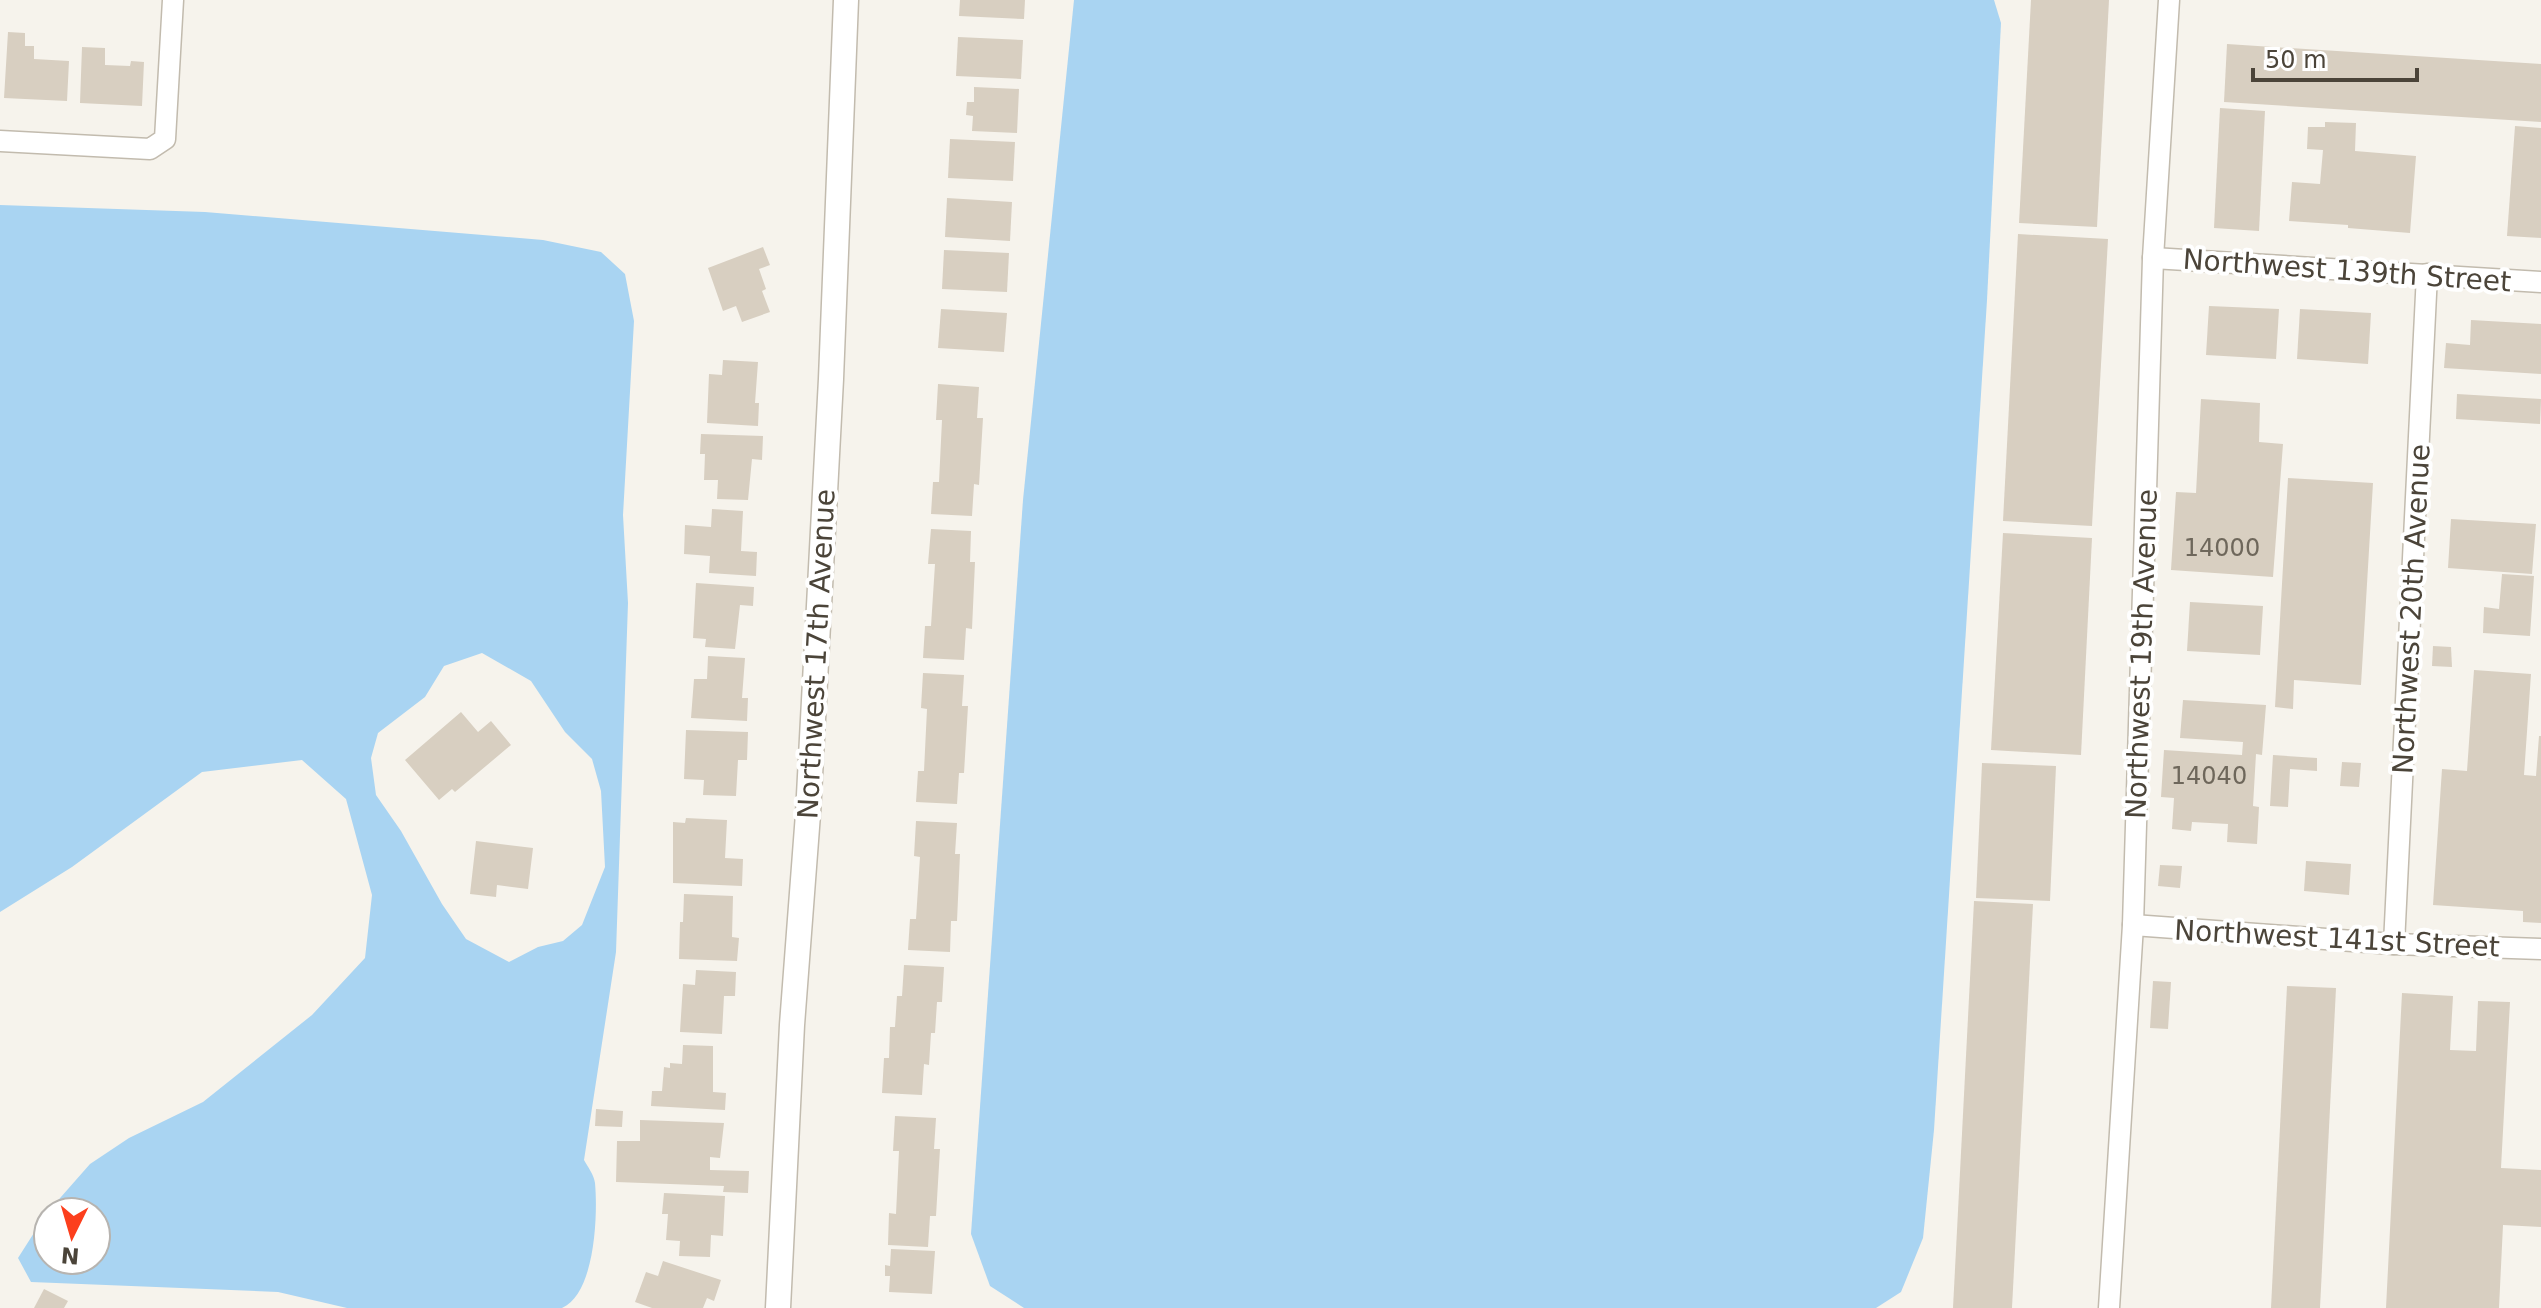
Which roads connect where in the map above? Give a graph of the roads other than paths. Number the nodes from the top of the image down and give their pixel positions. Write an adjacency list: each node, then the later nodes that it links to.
1 (173, 0): 4 (street)
2 (846, 0): 11 (street, Northwest 17th Avenue)
3 (2169, 0): 5 (street, Northwest 19th Avenue)
4 (0, 141)
5 (2153, 258): 6 (street, Northwest 139th Street); 8 (street, Northwest 19th Avenue)
6 (2427, 274): 7 (street, Northwest 139th Street); 9 (street, Northwest 20th Avenue)
7 (2541, 282)
8 (2133, 925): 9 (street, Northwest 141st Street); 12 (street, Northwest 19th Avenue)
9 (2394, 944): 10 (street, Northwest 141st Street)
10 (2541, 949)
11 (778, 1308)
12 (2109, 1308)

